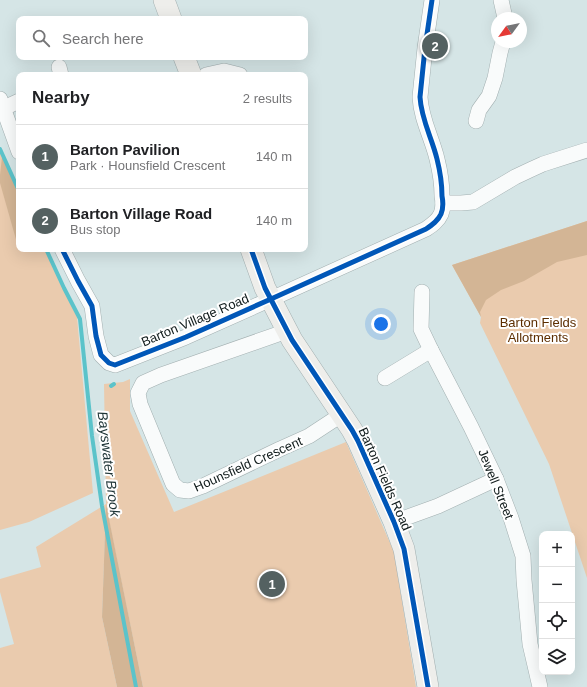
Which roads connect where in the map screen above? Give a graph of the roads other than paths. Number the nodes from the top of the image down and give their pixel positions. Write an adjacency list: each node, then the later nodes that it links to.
1 (164, 0): 5 (street)
2 (432, 0): 14 (street, Barton Village Road)
3 (501, 0): 4 (street)
4 (504, 12)
5 (170, 16)
6 (501, 48): 11 (street)
7 (185, 60): 8 (street)
8 (189, 72)
9 (16, 102): 10 (street)
10 (2, 104): 12 (street)
11 (476, 122)
12 (16, 144)
13 (587, 150): 14 (street)
14 (443, 203): 18 (street, Barton Village Road)
15 (64, 252): 18 (street, Barton Village Road)
16 (252, 252): 18 (street, Barton Fields Road)
17 (422, 292): 20 (street, Jewell Street)
18 (271, 299): 19 (street, Barton Fields Road)
19 (287, 331): 22 (street, Barton Fields Road); 22 (street, Hounsfield Crescent)
20 (431, 350): 21 (street); 23 (street, Jewell Street)
21 (385, 378)
22 (342, 415): 24 (street, Barton Fields Road)
23 (496, 479): 24 (street); 26 (street, Jewell Street)
24 (394, 522): 25 (street, Barton Fields Road)
25 (428, 687)
26 (540, 687)

